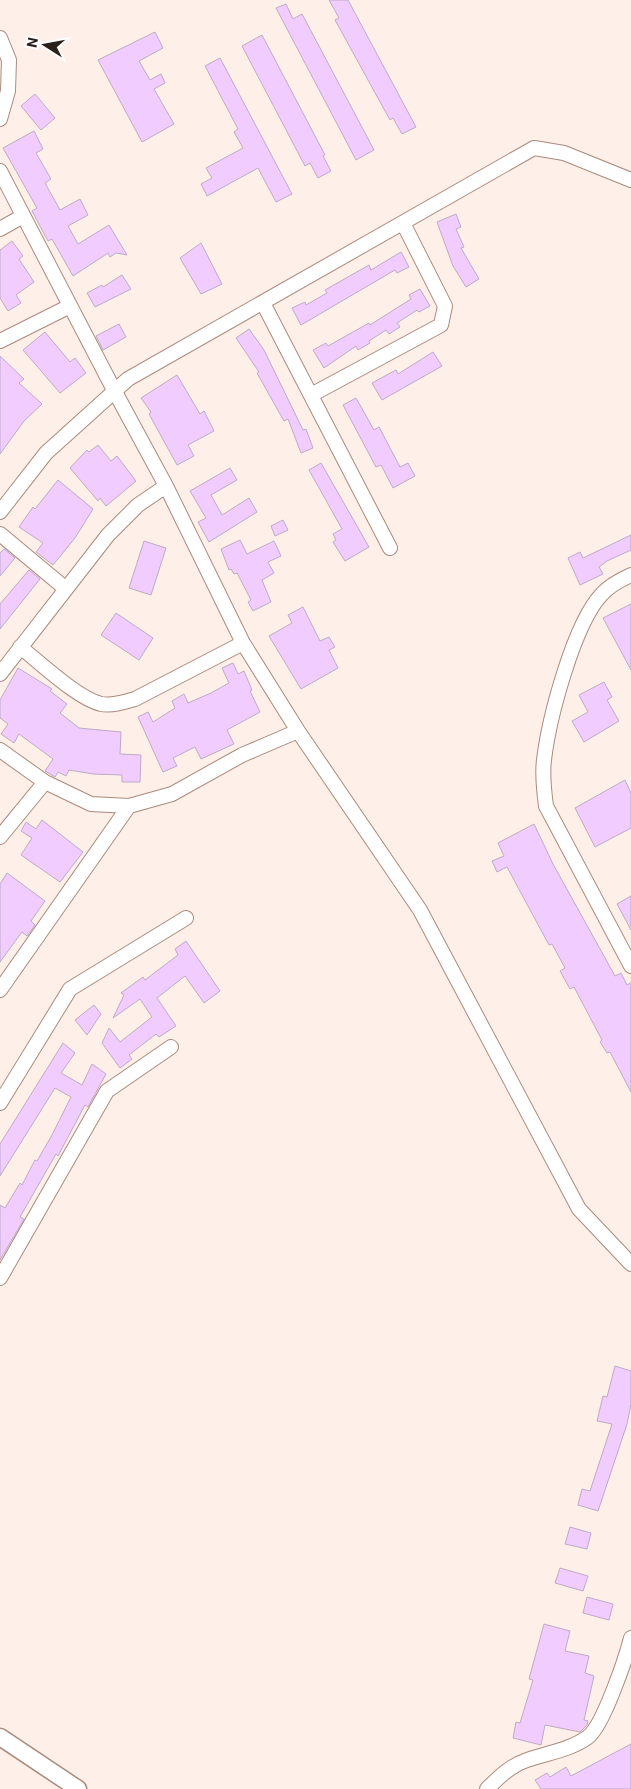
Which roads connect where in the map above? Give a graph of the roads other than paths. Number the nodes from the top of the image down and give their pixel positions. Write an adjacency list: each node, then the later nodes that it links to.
1 (0, 38): 2 (street)
2 (0, 119)
3 (0, 171): 5 (street)
4 (631, 180): 6 (street)
5 (23, 216): 7 (street); 9 (street)
6 (403, 223): 8 (street); 12 (street)
7 (0, 229)
8 (263, 302): 11 (street); 12 (street)
9 (70, 306): 10 (street); 11 (street)
10 (0, 341)
11 (114, 390): 13 (street); 14 (street)
12 (311, 395): 16 (street)
13 (166, 486): 18 (street); 19 (street)
14 (0, 512)
15 (0, 534): 18 (street)
16 (390, 548)
17 (631, 575): 28 (street)
18 (66, 589): 20 (street)
19 (243, 643): 20 (street); 22 (street)
20 (20, 647): 21 (street)
21 (0, 674)
22 (298, 731): 25 (street); 32 (street)
23 (0, 750): 24 (street)
24 (45, 782): 25 (street); 26 (street)
25 (129, 806): 29 (street)
26 (0, 837)
27 (186, 918): 31 (street)
28 (631, 966)
29 (0, 990)
30 (171, 1047): 33 (street)
31 (0, 1103)
32 (631, 1264)
33 (0, 1278)
34 (631, 1638): 37 (street)
35 (2, 1741): 36 (street)
36 (78, 1789)
37 (487, 1789)

